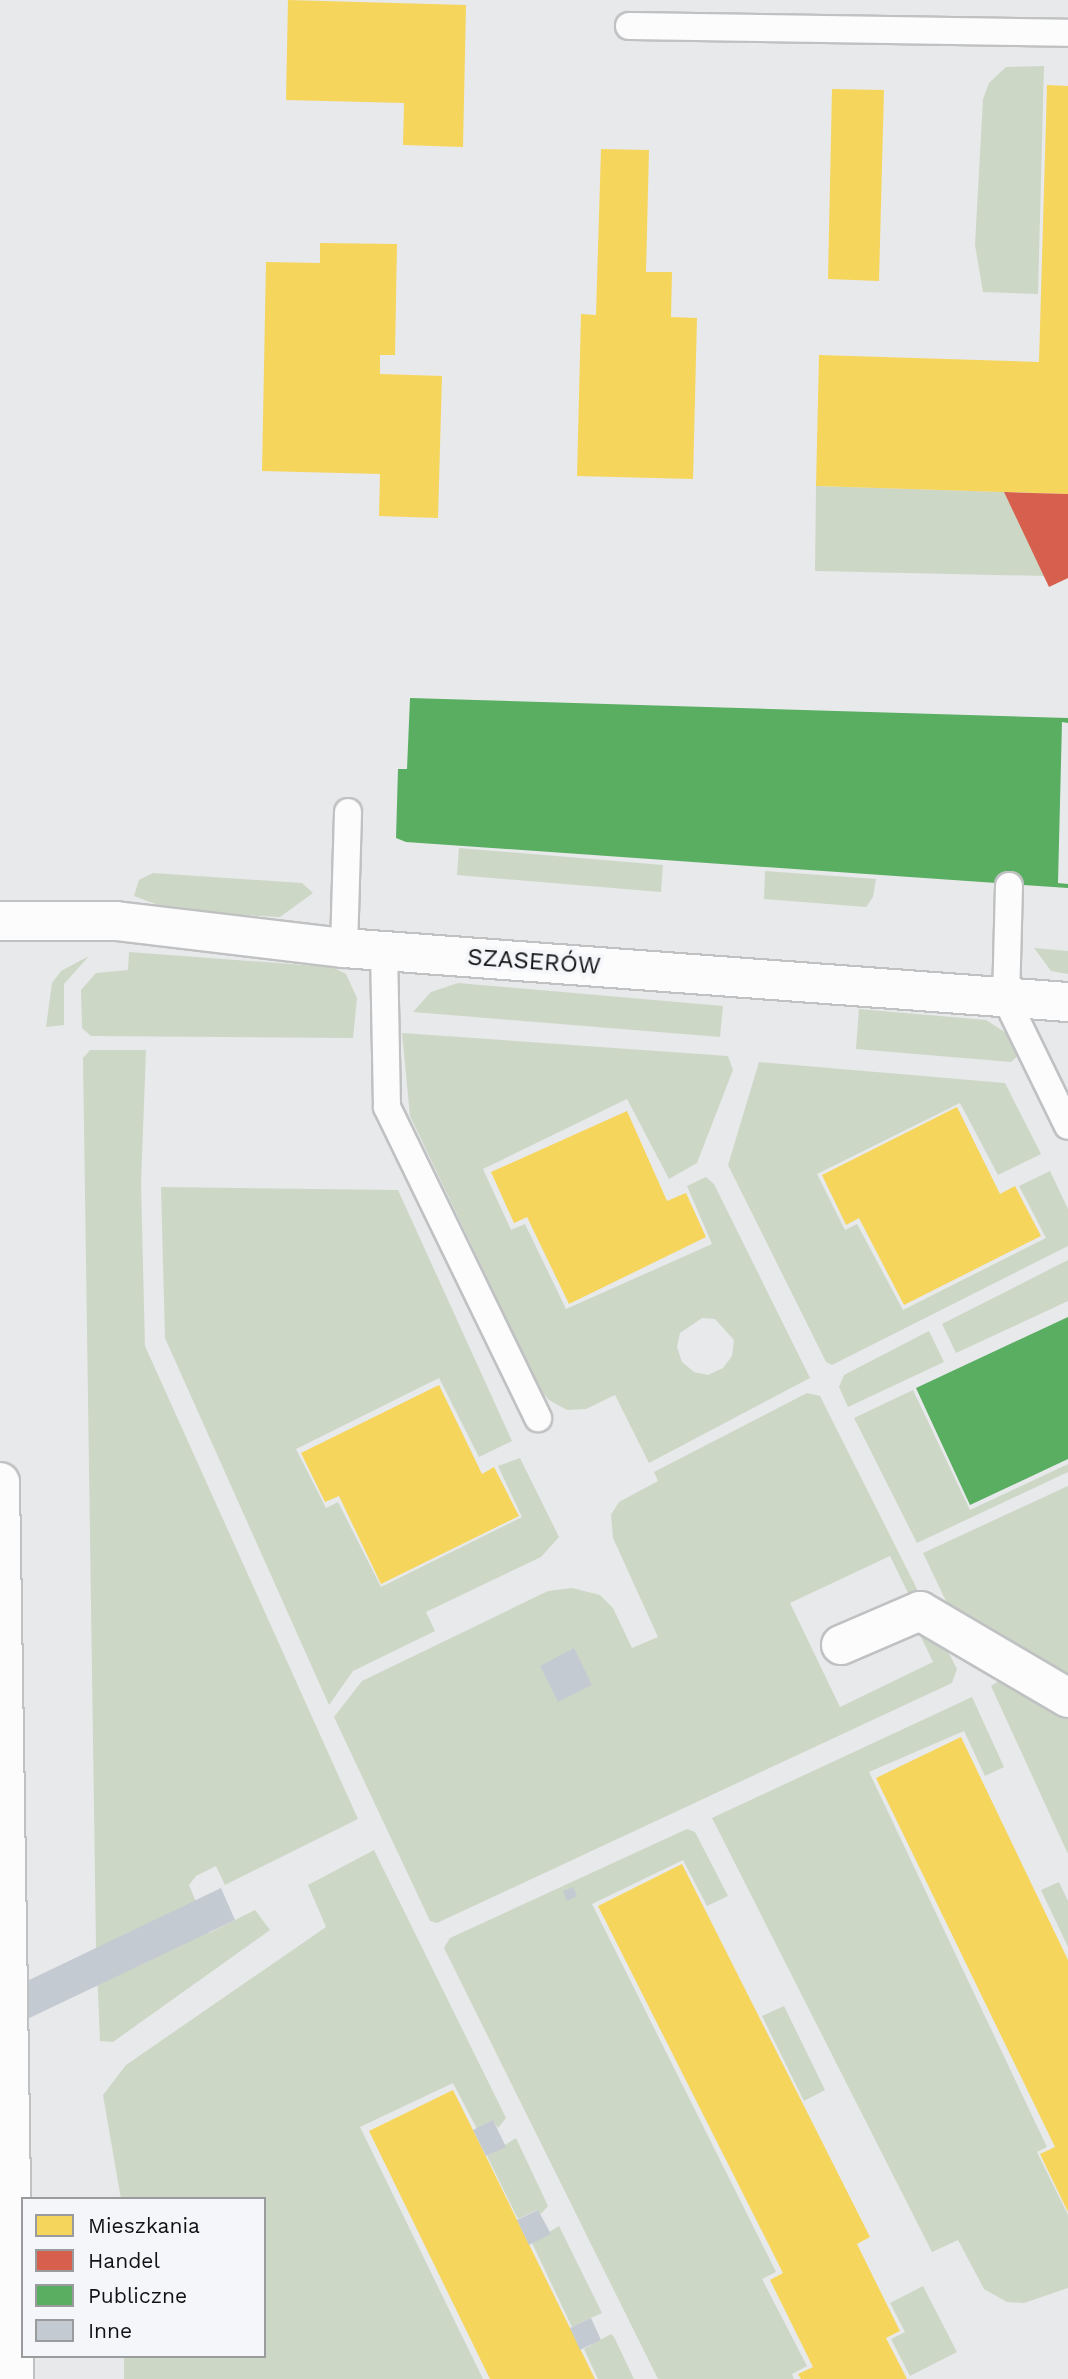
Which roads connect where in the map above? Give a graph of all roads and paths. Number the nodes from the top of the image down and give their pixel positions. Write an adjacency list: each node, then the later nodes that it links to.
1 (629, 26): 2 (lane)
2 (1068, 33)
3 (348, 812): 6 (lane)
4 (1009, 886): 8 (lane)
5 (0, 921): 6 (street, SZASERÓW)
6 (344, 948): 7 (street, SZASERÓW)
7 (384, 950): 8 (street, SZASERÓW); 11 (lane)
8 (1006, 999): 9 (street, SZASERÓW); 10 (lane)
9 (1068, 1002)
10 (1068, 1126)
11 (538, 1418)
12 (0, 1482): 15 (street)
13 (841, 1645): 14 (street)
14 (1068, 1698)
15 (14, 2379)

